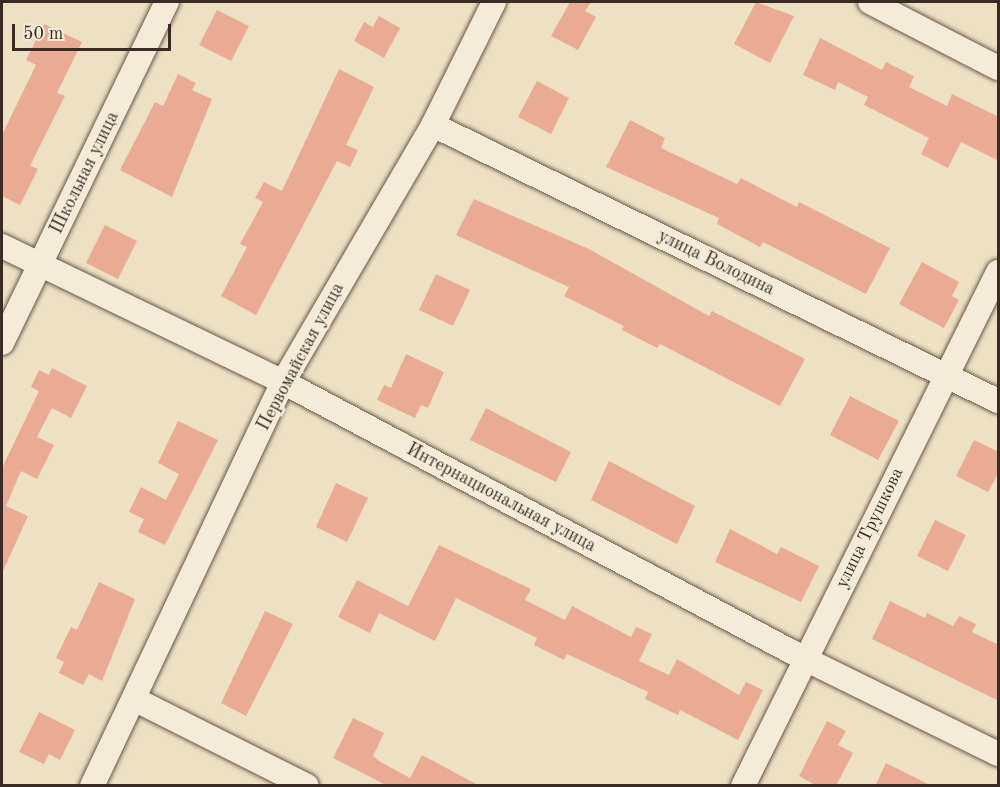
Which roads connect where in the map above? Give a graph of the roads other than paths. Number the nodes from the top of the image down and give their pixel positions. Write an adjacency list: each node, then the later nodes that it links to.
1 (167, 2): 7 (street, Школьная улица)
2 (494, 2): 5 (street, Первомайская улица)
3 (870, 2): 4 (street)
4 (999, 68)
5 (433, 125): 10 (street, улица Володина); 11 (street, Первомайская улица)
6 (2, 246): 7 (street, Интернациональная улица)
7 (41, 265): 9 (street, Школьная улица); 11 (street, Интернациональная улица)
8 (999, 272): 10 (street, улица Трушкова)
9 (2, 343)
10 (945, 376): 12 (street, улица Володина); 13 (street, улица Трушкова)
11 (283, 382): 13 (street, Интернациональная улица); 14 (street, Первомайская улица)
12 (999, 401)
13 (805, 659): 15 (street, Интернациональная улица); 18 (street, улица Трушкова)
14 (136, 700): 16 (street, Первомайская улица); 17 (street)
15 (999, 754)
16 (92, 786)
17 (307, 786)
18 (743, 786)

